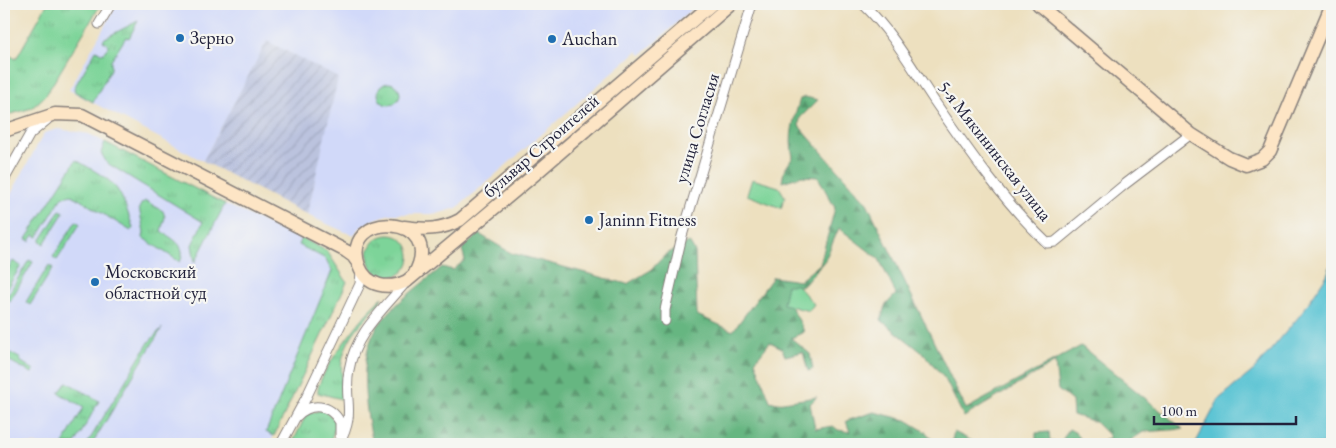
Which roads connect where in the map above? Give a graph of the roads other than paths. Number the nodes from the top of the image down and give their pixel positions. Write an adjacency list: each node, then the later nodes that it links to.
1 (111, 4): 8 (street)
2 (712, 4): 13 (street, бульвар Строителей)
3 (731, 4): 15 (street, бульвар Строителей)
4 (752, 4): 16 (street, улица Согласия)
5 (864, 4): 11 (street, 5-я Мякининская улица)
6 (1038, 4): 11 (street)
7 (1332, 4): 11 (street)
8 (99, 24)
9 (55, 114): 10 (street); 12 (street); 14 (street)
10 (4, 131)
11 (1191, 134)
12 (4, 180)
13 (403, 227): 14 (street, бульвар Строителей); 15 (street, бульвар Строителей)
14 (360, 267): 15 (street, бульвар Строителей); 17 (street, бульвар Строителей)
15 (411, 278): 19 (street, бульвар Строителей)
16 (665, 321)
17 (290, 424): 18 (street, бульвар Строителей); 19 (street, бульвар Строителей)
18 (281, 444)
19 (338, 444)

